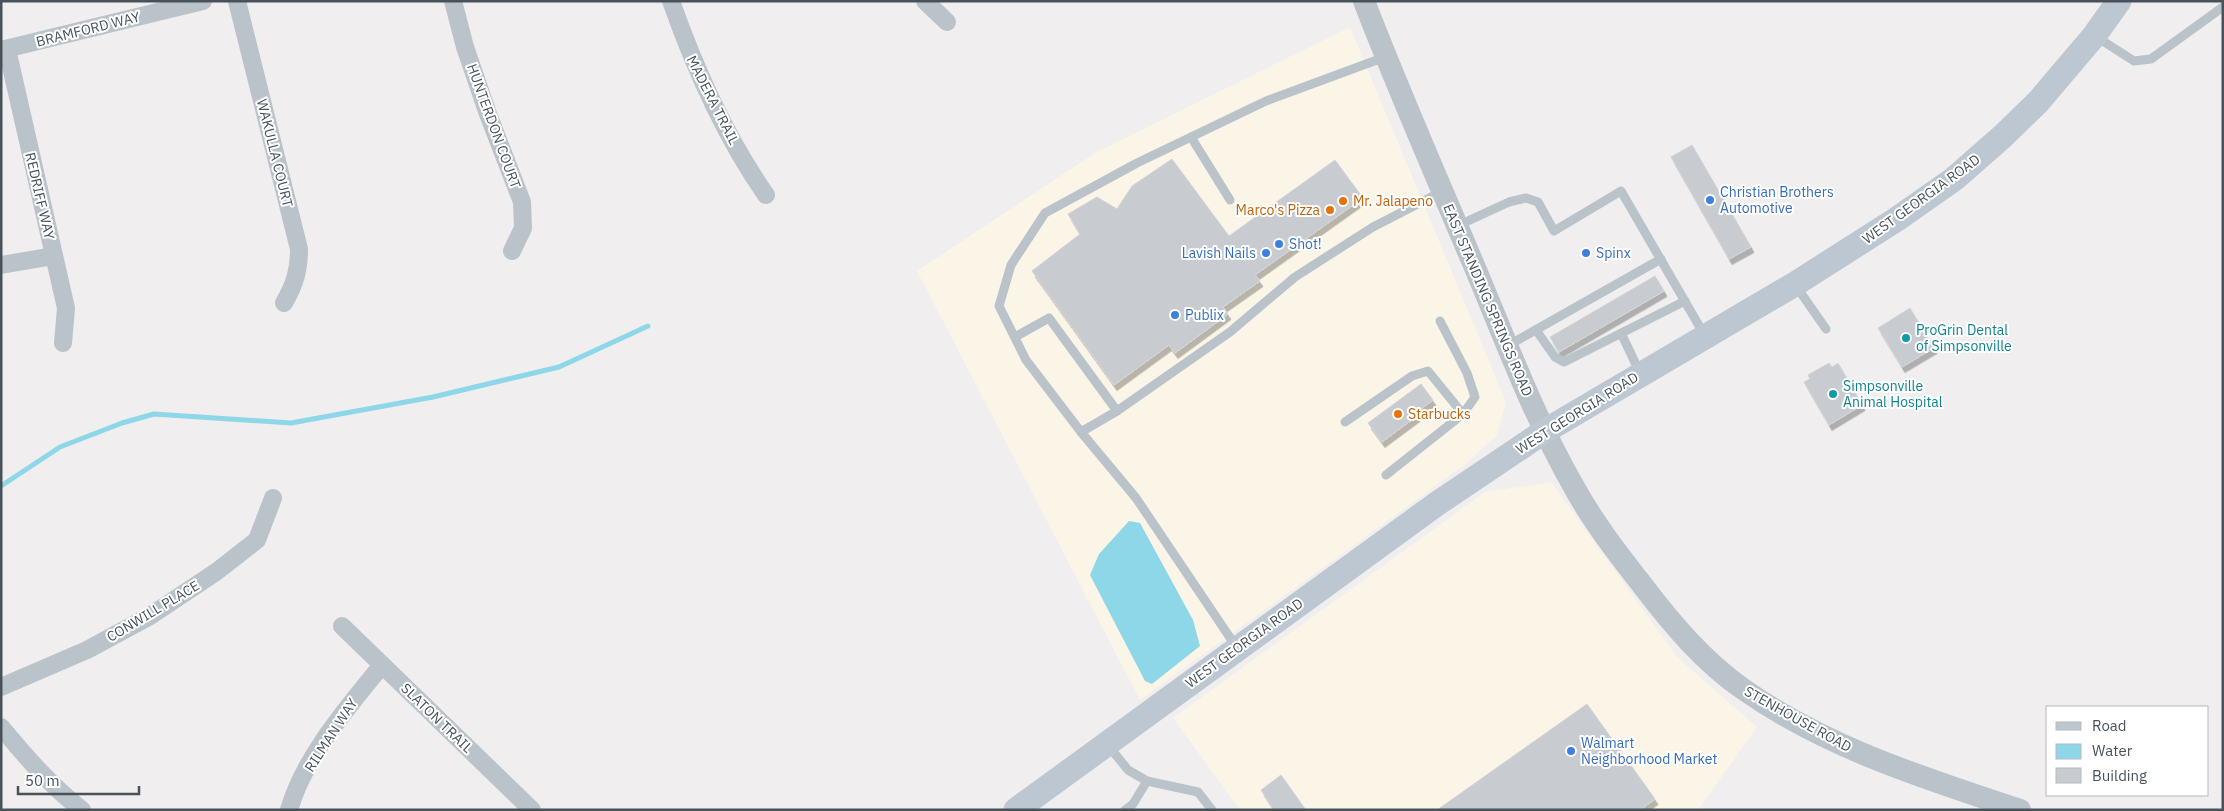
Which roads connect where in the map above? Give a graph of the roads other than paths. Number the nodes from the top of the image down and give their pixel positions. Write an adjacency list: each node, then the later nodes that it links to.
1 (204, 1): 11 (street, BRAMFORD WAY)
2 (237, 1): 24 (street, WAKULLA COURT)
3 (453, 1): 18 (street, HUNTERDON COURT)
4 (671, 1): 15 (street, MADERA TRAIL)
5 (926, 1): 9 (street)
6 (1364, 1): 12 (street, EAST STANDING SPRINGS ROAD)
7 (2119, 1): 10 (main road, WEST GEORGIA ROAD)
8 (2223, 7): 10 (lane)
9 (947, 22)
10 (2094, 36): 22 (main road, WEST GEORGIA ROAD)
11 (4, 49): 19 (street, REDRIFF WAY)
12 (1385, 57): 13 (lane); 14 (street, EAST STANDING SPRINGS ROAD)
13 (1192, 137): 16 (lane); 30 (lane)
14 (1441, 192): 17 (street, EAST STANDING SPRINGS ROAD); 34 (lane)
15 (766, 195)
16 (1230, 200)
17 (1457, 226): 20 (lane); 32 (street, EAST STANDING SPRINGS ROAD)
18 (512, 251)
19 (54, 256): 21 (street); 31 (street, REDRIFF WAY)
20 (1660, 259): 23 (lane); 27 (lane)
21 (1, 265)
22 (1795, 284): 26 (lane); 29 (main road, WEST GEORGIA ROAD)
23 (1685, 300): 28 (lane); 29 (lane)
24 (284, 303)
25 (1440, 321): 35 (lane)
26 (1826, 329)
27 (1536, 330): 28 (lane); 32 (lane)
28 (1621, 333): 33 (lane)
29 (1705, 336): 33 (main road, WEST GEORGIA ROAD)
30 (1015, 337): 34 (lane); 38 (lane)
31 (63, 343)
32 (1508, 345): 37 (street, EAST STANDING SPRINGS ROAD)
33 (1641, 374): 37 (main road, WEST GEORGIA ROAD)
34 (1117, 411): 38 (lane)
35 (1463, 414): 36 (lane); 39 (lane)
36 (1345, 422)
37 (1545, 431): 42 (main road, WEST GEORGIA ROAD); 48 (street, STENHOUSE ROAD)
38 (1081, 432): 42 (lane)
39 (1386, 475)
40 (273, 498): 44 (street, CONWILL PLACE)
41 (342, 626): 43 (street, SLATON TRAIL)
42 (1237, 648): 46 (main road, WEST GEORGIA ROAD)
43 (382, 665): 50 (street, RILMAN WAY); 51 (street, SLATON TRAIL)
44 (1, 687)
45 (1, 727): 49 (street)
46 (1107, 744): 47 (lane); 52 (main road, WEST GEORGIA ROAD)
47 (1147, 781): 53 (lane); 54 (lane)
48 (1995, 806): 55 (street, STENHOUSE ROAD)
49 (82, 810)
50 (288, 810)
51 (532, 810)
52 (1016, 810)
53 (1124, 810)
54 (1212, 810)
55 (2020, 810)

